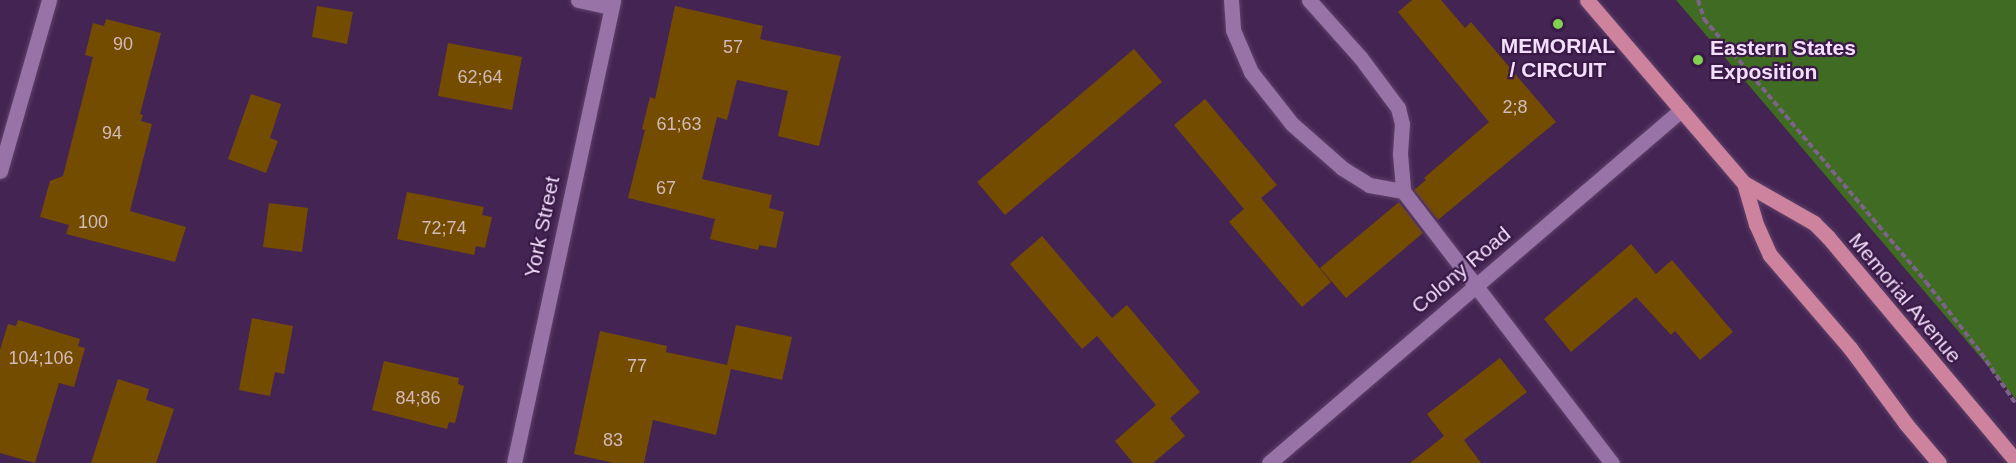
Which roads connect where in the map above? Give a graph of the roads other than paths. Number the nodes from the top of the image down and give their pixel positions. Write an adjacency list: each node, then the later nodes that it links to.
1 (50, 0): 8 (street)
2 (578, 0): 6 (street)
3 (1231, 0): 10 (street)
4 (1309, 0): 10 (street)
5 (1587, 0): 7 (main road, Memorial Avenue)
6 (612, 3): 14 (street, York Street)
7 (1681, 110): 9 (main road, Memorial Avenue); 11 (street, Colony Road)
8 (0, 171)
9 (1744, 183): 12 (main road, Memorial Avenue); 13 (main road, Memorial Avenue)
10 (1403, 191): 11 (street)
11 (1476, 286): 15 (street, Colony Road); 16 (street)
12 (2016, 461)
13 (1938, 462)
14 (514, 463)
15 (1269, 463)
16 (1612, 463)

